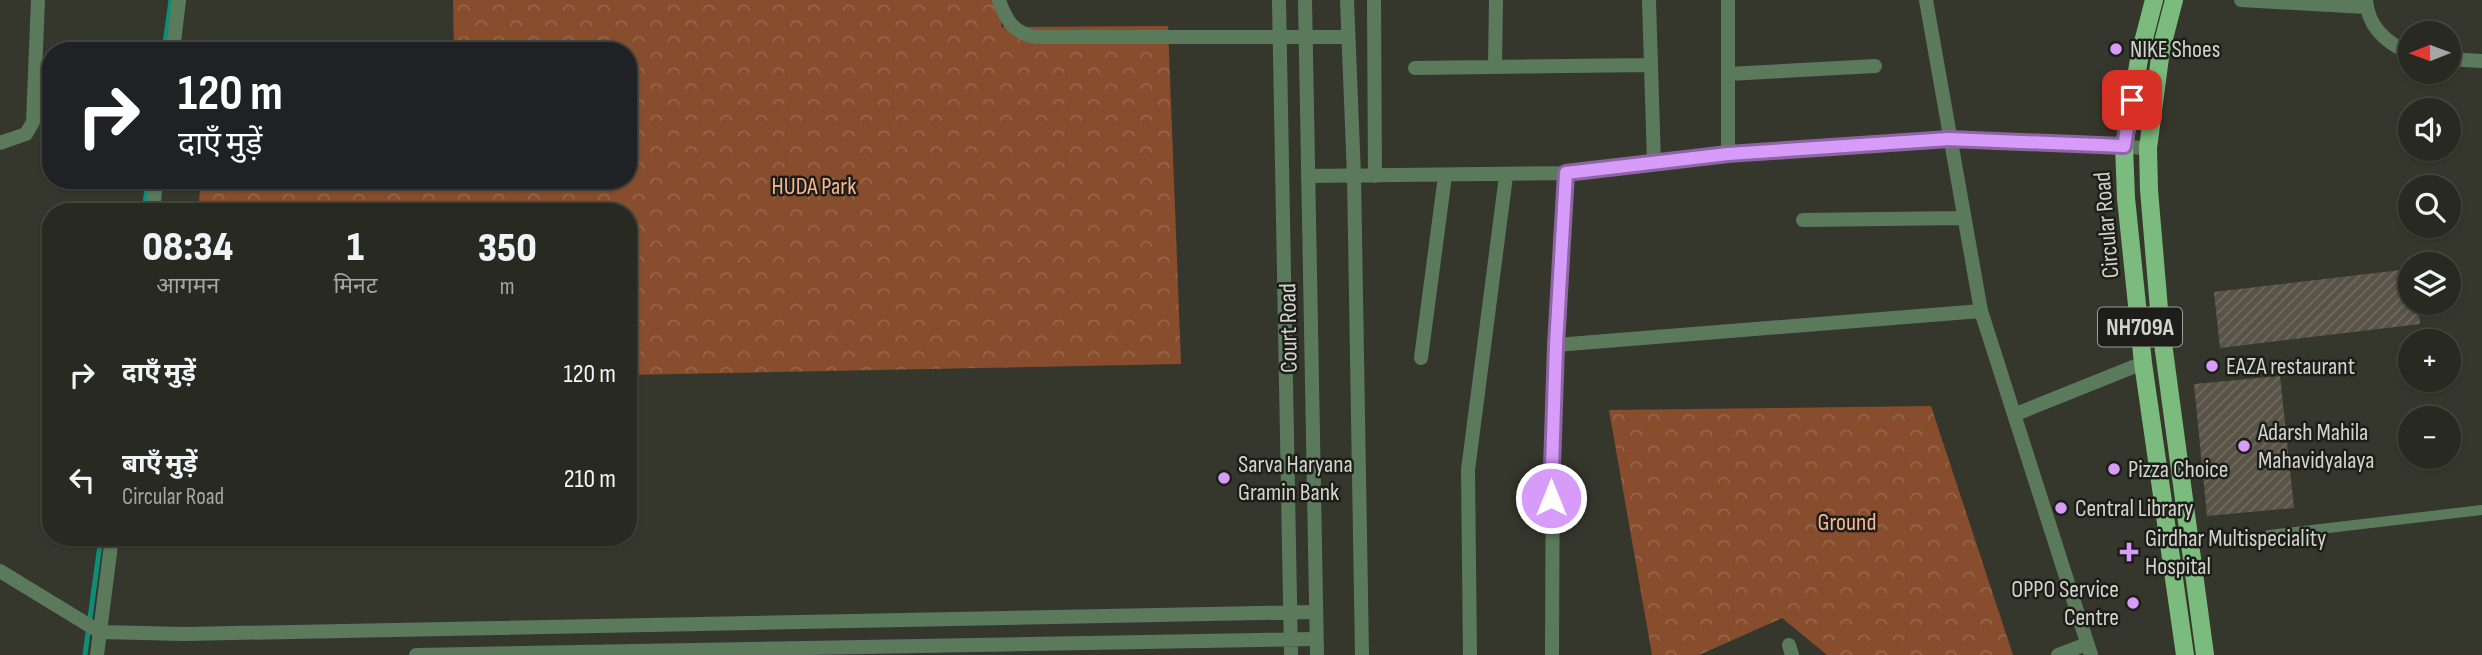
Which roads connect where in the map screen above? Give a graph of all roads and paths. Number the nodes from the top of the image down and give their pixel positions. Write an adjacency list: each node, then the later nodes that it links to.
1 (38, 0): 29 (street)
2 (179, 0): 19 (street)
3 (999, 0): 17 (street)
4 (1279, 0): 17 (street)
5 (1305, 0): 18 (street, Court Road)
6 (1347, 0): 16 (street)
7 (1374, 0): 37 (street)
8 (1496, 0): 24 (street)
9 (1649, 0): 23 (street)
10 (1728, 0): 27 (street)
11 (1926, 0): 28 (street)
12 (2154, 0): 30 (main road, Circular Road / NH709A)
13 (2175, 0): 31 (main road, NH709A)
14 (2241, 0): 15 (street)
15 (2366, 4): 20 (street)
16 (1348, 37): 18 (street); 36 (street)
17 (1279, 38): 18 (street); 52 (street)
18 (1306, 38): 35 (street, Court Road)
19 (174, 42)
20 (2398, 47)
21 (2461, 60): 22 (street)
22 (2482, 61)
23 (1650, 65): 24 (street); 33 (street)
24 (1494, 66): 26 (street)
25 (1875, 66): 27 (street)
26 (1415, 68)
27 (1728, 74): 32 (street)
28 (1949, 139): 30 (street); 32 (street); 40 (street)
29 (0, 143)
30 (2124, 146): 31 (street); 45 (main road, Circular Road / NH709A)
31 (2148, 148): 67 (main road, NH709A)
32 (1728, 154): 33 (street)
33 (1654, 163): 34 (street)
34 (1566, 173): 39 (street); 43 (street)
35 (1308, 176): 36 (street); 51 (street, Court Road)
36 (1354, 176): 37 (street); 62 (street)
37 (1375, 176): 38 (street)
38 (1445, 176): 39 (street); 44 (street)
39 (1506, 176): 63 (street)
40 (1963, 218): 41 (street); 42 (street)
41 (1804, 220)
42 (1981, 311): 43 (street); 46 (street)
43 (1556, 345): 64 (street)
44 (1421, 358)
45 (2143, 363): 46 (street); 66 (main road, Circular Road / NH709A)
46 (2016, 414): 56 (street)
47 (2482, 510): 48 (lane)
48 (2269, 535)
49 (111, 546): 53 (street)
50 (0, 571): 53 (street)
51 (1315, 612): 52 (street); 54 (street, Court Road)
52 (1291, 613): 53 (street); 55 (street)
53 (100, 632): 59 (street)
54 (1316, 639): 55 (street); 61 (street, Court Road)
55 (1291, 648): 57 (street)
56 (2089, 649): 65 (street)
57 (1042, 650): 58 (street)
58 (707, 652): 60 (street)
59 (97, 655)
60 (416, 655)
61 (1317, 655)
62 (1362, 655)
63 (1470, 655)
64 (1552, 655)
65 (2058, 655)
66 (2185, 655)
67 (2204, 655)

